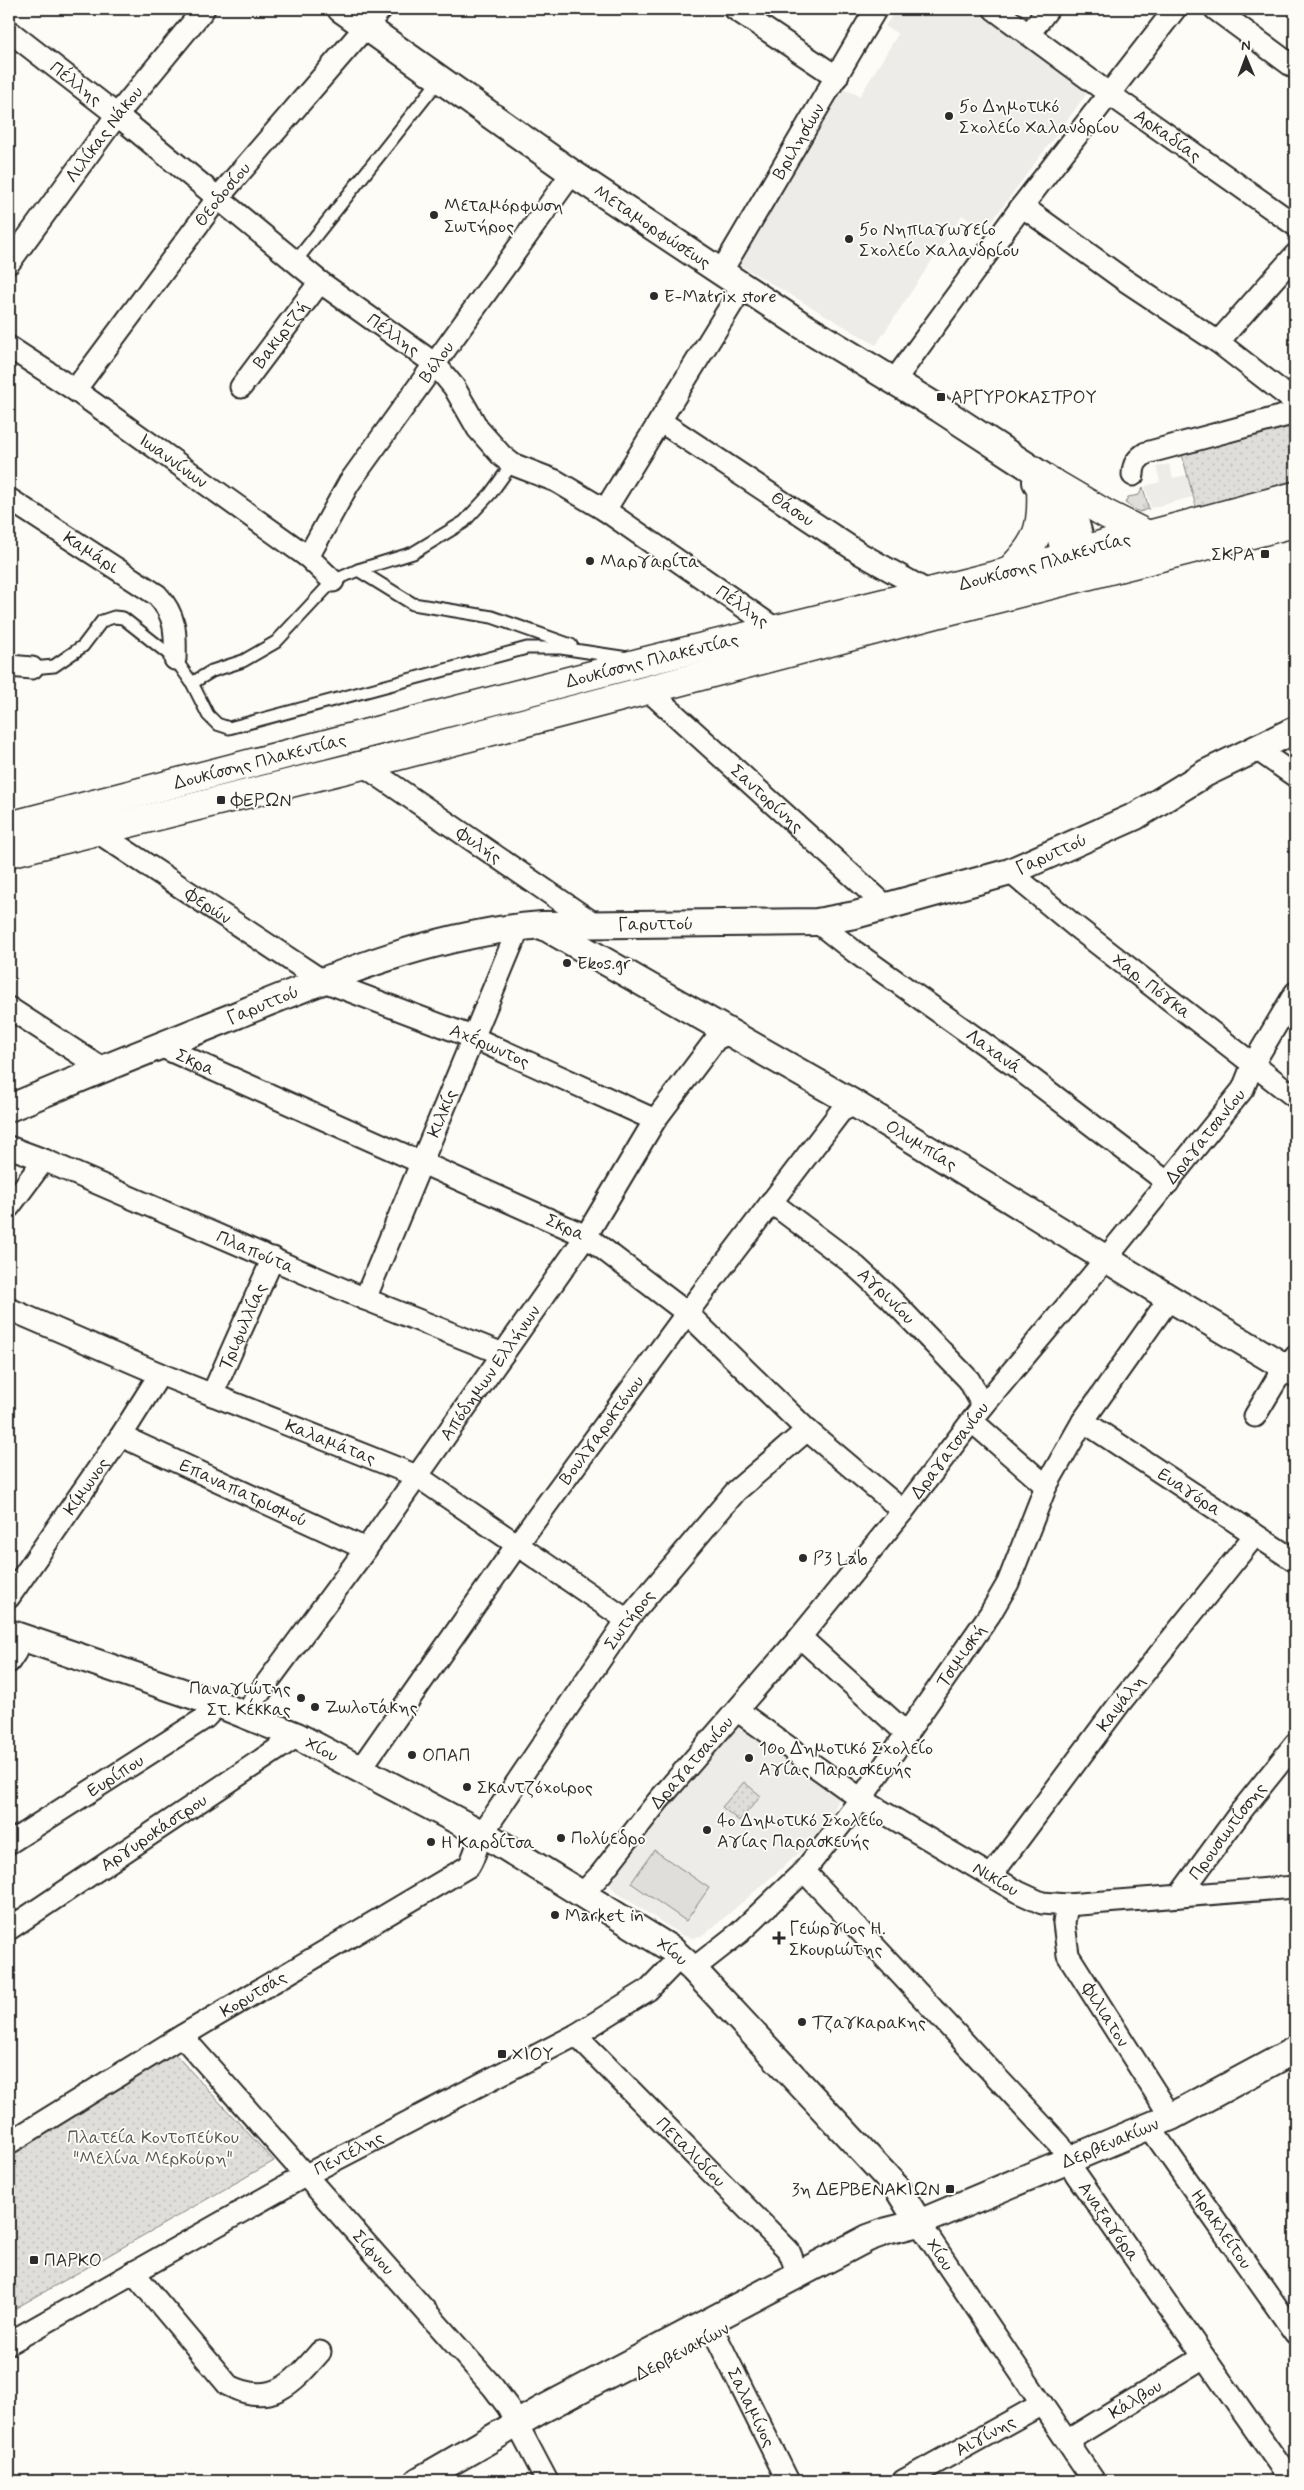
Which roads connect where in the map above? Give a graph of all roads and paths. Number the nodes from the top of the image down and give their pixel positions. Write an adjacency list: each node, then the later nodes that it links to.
1 (204, 9): 16 (street, Λιλίκας Νάκου)
2 (341, 9): 9 (street, Μεταμορφώσεως)
3 (735, 9): 14 (street)
4 (876, 9): 14 (street, Βριλησίων)
5 (994, 9): 11 (street, Αρκαδίας)
6 (1048, 9): 11 (street)
7 (1175, 9): 15 (street)
8 (1216, 9): 12 (street)
9 (373, 18): 13 (street, Μεταμορφώσεως); 18 (street, Θεοδοσίου)
10 (9, 31): 16 (street, Πέλλης)
11 (1029, 34): 15 (street, Αρκαδίας)
12 (1295, 68)
13 (440, 78): 17 (street, Μεταμορφώσεως); 22 (lane)
14 (837, 78): 24 (street, Βριλησίων)
15 (1108, 93): 19 (street); 20 (street, Αρκαδίας)
16 (116, 115): 18 (street, Πέλλης); 23 (street, Λιλίκας Νάκου)
17 (572, 173): 24 (street, Μεταμορφώσεως); 29 (street, Βόλου)
18 (218, 199): 22 (street, Πέλλης); 32 (street, Θεοδοσίου)
19 (1022, 206): 27 (street); 30 (street)
20 (1295, 225)
21 (1295, 255): 27 (street)
22 (295, 262): 25 (street, Πέλλης)
23 (9, 263)
24 (721, 272): 26 (street, Μεταμορφώσεως)
25 (320, 282): 29 (street, Πέλλης); 31 (street, Βακιρτζή)
26 (743, 286): 30 (street, Μεταμορφώσεως); 35 (street)
27 (1218, 342): 33 (street)
28 (9, 347): 32 (street, Ιωαννίνων)
29 (435, 364): 36 (street, Πέλλης); 44 (street, Βόλου)
30 (894, 381): 38 (street, Μεταμορφώσεως)
31 (241, 387)
32 (75, 390): 44 (street, Ιωαννίνων)
33 (1295, 402)
34 (1295, 413): 37 (street)
35 (660, 421): 41 (street); 49 (street, Θάσου)
36 (512, 464): 41 (street, Πέλλης); 46 (lane)
37 (1133, 475)
38 (1048, 487): 43 (main road); 45 (street, Μεταμορφώσεως); 47 (main road)
39 (1295, 496): 43 (main road, Δουκίσσης Πλακεντίας)
40 (9, 499): 52 (street, Καμάρι)
41 (605, 510): 50 (street, Πέλλης)
42 (1295, 523): 45 (main road, Δουκίσσης Πλακεντίας)
43 (1148, 535): 45 (main road, Δουκίσσης Πλακεντίας)
44 (308, 558): 48 (street, Ιωαννίνων)
45 (1077, 565): 47 (main road, Δουκίσσης Πλακεντίας); 57 (main road, Δουκίσσης Πλακεντίας)
46 (358, 570): 48 (lane); 51 (lane)
47 (1008, 571): 49 (main road, Δουκίσσης Πλακεντίας)
48 (333, 581): 56 (lane)
49 (929, 592): 50 (main road, Δουκίσσης Πλακεντίας)
50 (776, 630): 53 (main road, Δουκίσσης Πλακεντίας)
51 (589, 652): 53 (lane); 56 (lane)
52 (175, 658): 55 (lane); 56 (lane)
53 (646, 661): 62 (main road, Δουκίσσης Πλακεντίας)
54 (9, 666): 55 (street)
55 (32, 668)
56 (192, 684)
57 (648, 690): 60 (main road, Δουκίσσης Πλακεντίας); 66 (street, Σαντορίνης)
58 (1295, 730): 59 (street, Γαρυττού)
59 (1255, 748): 61 (street); 65 (street, Γαρυττού)
60 (363, 765): 63 (main road, Δουκίσσης Πλακεντίας); 69 (street, Φυλής)
61 (1295, 776)
62 (9, 826)
63 (96, 831): 64 (main road, Δουκίσσης Πλακεντίας); 70 (street, Φερών)
64 (9, 853)
65 (1010, 872): 66 (street, Γαρυττού); 76 (street, Χαρ. Πόγκα)
66 (887, 907): 67 (street, Γαρυττού)
67 (817, 922): 69 (street, Γαρυττού); 85 (street, Λαχανά)
68 (530, 926): 69 (street, Γαρυττού); 70 (street, Γαρυττού); 73 (street, Ολυμπίας); 74 (street, Κιλκίς)
69 (596, 926)
70 (322, 980): 74 (street, Αχέρωντος); 75 (street, Γαρυττού)
71 (1295, 993): 76 (street, Δραγατσανίου)
72 (9, 1008): 77 (street)
73 (732, 1032): 79 (street, Ολυμπίας); 81 (street, Απόδημων Ελλήνων)
74 (472, 1037): 81 (street, Αχέρωντος); 84 (street, Κιλκίς)
75 (160, 1046): 77 (street, Γαρυττού); 84 (street, Σκρα)
76 (1253, 1064): 78 (street, Χαρ. Πόγκα); 85 (street, Δραγατσανίου)
77 (102, 1068): 80 (street, Γαρυττού)
78 (1295, 1098)
79 (855, 1104): 86 (street, Βουλγαροκτόνου); 90 (street, Ολυμπίας)
80 (9, 1108)
81 (655, 1120): 88 (street, Απόδημων Ελλήνων)
82 (9, 1147): 83 (street, Πλαπούτα)
83 (44, 1160): 87 (street); 89 (street, Πλαπούτα)
84 (420, 1164): 88 (street, Σκρα); 91 (street, Κιλκίς)
85 (1168, 1183): 90 (street, Δραγατσανίου)
86 (771, 1202): 94 (street, Βουλγαροκτόνου); 99 (street, Αγρινίου)
87 (9, 1207)
88 (586, 1236): 94 (street, Σκρα); 95 (street, Απόδημων Ελλήνων)
89 (273, 1258): 91 (street, Πλαπούτα); 98 (street, Τριφυλλίας)
90 (1106, 1258): 92 (street, Ολυμπίας); 99 (street, Δραγατσανίου)
91 (365, 1298): 95 (street, Πλαπούτα)
92 (1170, 1299): 96 (street, Ολυμπίας); 101 (street, Τσιμισκή)
93 (9, 1309): 97 (street, Καλαμάτας)
94 (687, 1313): 102 (street, Σκρα); 108 (street, Βουλγαροκτόνου)
95 (503, 1354): 104 (street, Απόδημων Ελλήνων)
96 (1293, 1366): 100 (street)
97 (160, 1374): 98 (street, Καλαμάτας); 103 (street, Κίμωνος)
98 (212, 1395): 104 (street, Καλαμάτας)
99 (978, 1414): 105 (street); 106 (street, Δραγατσανίου)
100 (1255, 1416)
101 (1083, 1422): 105 (street, Τσιμισκή); 107 (street, Ευαγόρα)
102 (807, 1430): 106 (street, Σκρα); 112 (street, Σωτήρος)
103 (122, 1436): 109 (street, Επαναπατρισμού); 111 (street, Κίμωνος)
104 (416, 1476): 108 (street, Καλαμάτας); 109 (street, Απόδημων Ελλήνων)
105 (1046, 1486): 119 (street, Τσιμισκή)
106 (903, 1511): 114 (street, Δραγατσανίου)
107 (1255, 1535): 110 (street, Ευαγόρα); 127 (street, Καψάλη)
108 (517, 1545): 112 (street, Καλαμάτας); 122 (street, Βουλγαροκτόνου)
109 (366, 1548): 118 (street, Απόδημων Ελλήνων)
110 (1295, 1561)
111 (9, 1597)
112 (627, 1620): 124 (street, Σωτήρος)
113 (15, 1635): 115 (street); 116 (street, Χίου)
114 (800, 1637): 117 (street, Δραγατσανίου); 119 (street)
115 (9, 1662)
116 (218, 1704): 118 (street, Χίου); 125 (street, Ευρίπου)
117 (738, 1711): 123 (street, Νικίου); 129 (street, Δραγατσανίου)
118 (247, 1715): 120 (street, Χίου)
119 (907, 1734): 123 (street, Τσιμισκή)
120 (297, 1736): 122 (street, Χίου); 132 (street, Αργυροκάστρου)
121 (1295, 1744): 130 (street, Προυσιωτίσσης)
122 (361, 1768): 124 (street, Χίου)
123 (861, 1799): 126 (street, Τσιμισκή); 127 (street, Νικίου)
124 (480, 1833): 129 (street, Χίου); 135 (street, Κορυτσάς)
125 (9, 1843)
126 (804, 1871): 133 (street, Τσιμισκή); 139 (street, Αναξαγόρα)
127 (991, 1876): 131 (street, Νικίου)
128 (1295, 1887): 130 (street, Νικίου)
129 (583, 1893): 133 (street, Χίου)
130 (1179, 1896): 131 (street, Νικίου)
131 (1067, 1905): 137 (street, Φιλιατον)
132 (9, 1927)
133 (686, 1963): 134 (street, Πεντέλης); 141 (street, Χίου)
134 (576, 2034): 140 (street, Πεντέλης); 143 (street, Πεταλιδίου)
135 (182, 2036): 138 (street, Κορυτσάς); 140 (street, Σίφνου)
136 (1295, 2050): 137 (street, Δερβενακίων)
137 (1160, 2122): 139 (street, Δερβενακίων); 144 (street, Ηρακλείτου)
138 (9, 2143)
139 (1067, 2161): 141 (street, Δερβενακίων); 148 (street, Αναξαγόρα)
140 (306, 2175): 142 (street, Πεντέλης); 150 (street, Σίφνου)
141 (919, 2223): 143 (street, Δερβενακίων); 145 (street, Δερβενακίων); 149 (street, Χίου)
142 (133, 2272): 146 (street, Πεντέλης); 147 (street)
143 (798, 2274): 150 (street, Δερβενακίων)
144 (1295, 2333)
145 (715, 2334): 150 (street, Δερβενακίων); 155 (street, Σαλαμίνος)
146 (9, 2343)
147 (320, 2352)
148 (1204, 2357): 151 (street, Κάλβου); 158 (street, Αναξαγόρα)
149 (1042, 2404): 151 (street, Χίου); 156 (street, Αιγίνης)
150 (520, 2428): 152 (street); 153 (street, Δερβενακίων); 154 (street, Σίφνου)
151 (1067, 2441): 157 (street, Χίου)
152 (418, 2481)
153 (446, 2481)
154 (547, 2481)
155 (788, 2481)
156 (903, 2481)
157 (1094, 2481)
158 (1291, 2481)

